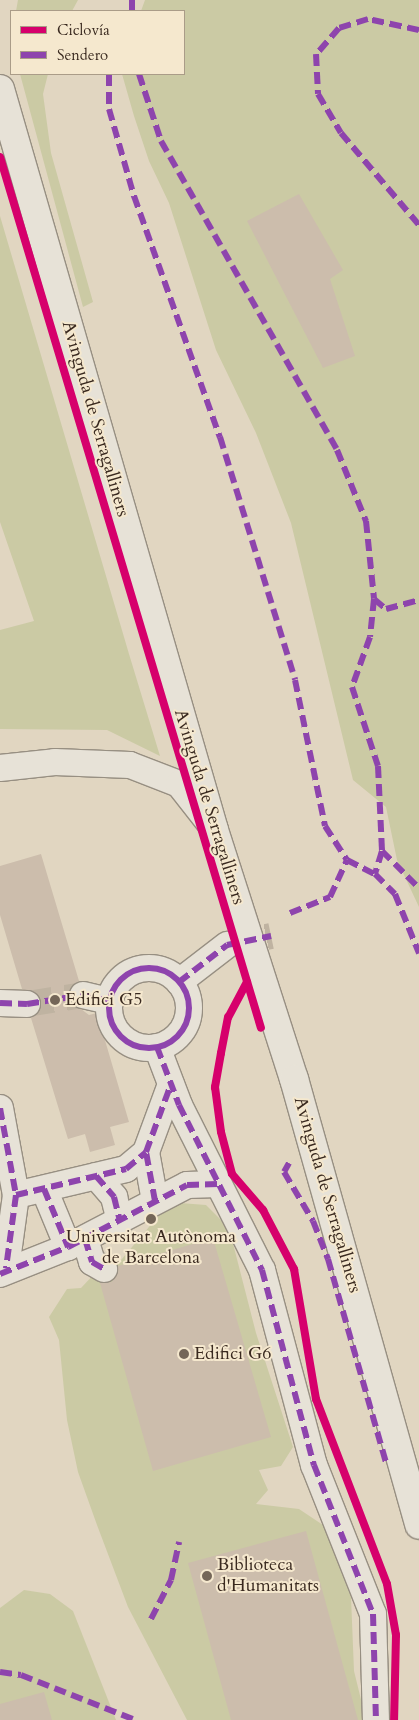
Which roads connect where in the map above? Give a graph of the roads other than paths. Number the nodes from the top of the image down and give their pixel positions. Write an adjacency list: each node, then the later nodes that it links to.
1 (0, 89): 3 (street, Avinguda de Serragalliners)
2 (0, 768): 3 (street)
3 (214, 830): 23 (street, Avinguda de Serragalliners)
4 (227, 946): 5 (street)
5 (179, 982): 7 (street); 10 (street)
6 (84, 995): 7 (street)
7 (110, 1002): 10 (street)
8 (0, 1004): 9 (street)
9 (27, 1004)
10 (157, 1047): 11 (street)
11 (171, 1084): 13 (street); 15 (street)
12 (0, 1108): 17 (street)
13 (146, 1152): 14 (street); 18 (street)
14 (96, 1176): 16 (street); 19 (street)
15 (218, 1184): 18 (street); 24 (street)
16 (44, 1188): 17 (street); 20 (street)
17 (16, 1195): 22 (street)
18 (155, 1201): 19 (street)
19 (120, 1221): 20 (street)
20 (76, 1243): 21 (street); 22 (street)
21 (104, 1269)
22 (3, 1271)
23 (419, 1525)
24 (376, 1720)

